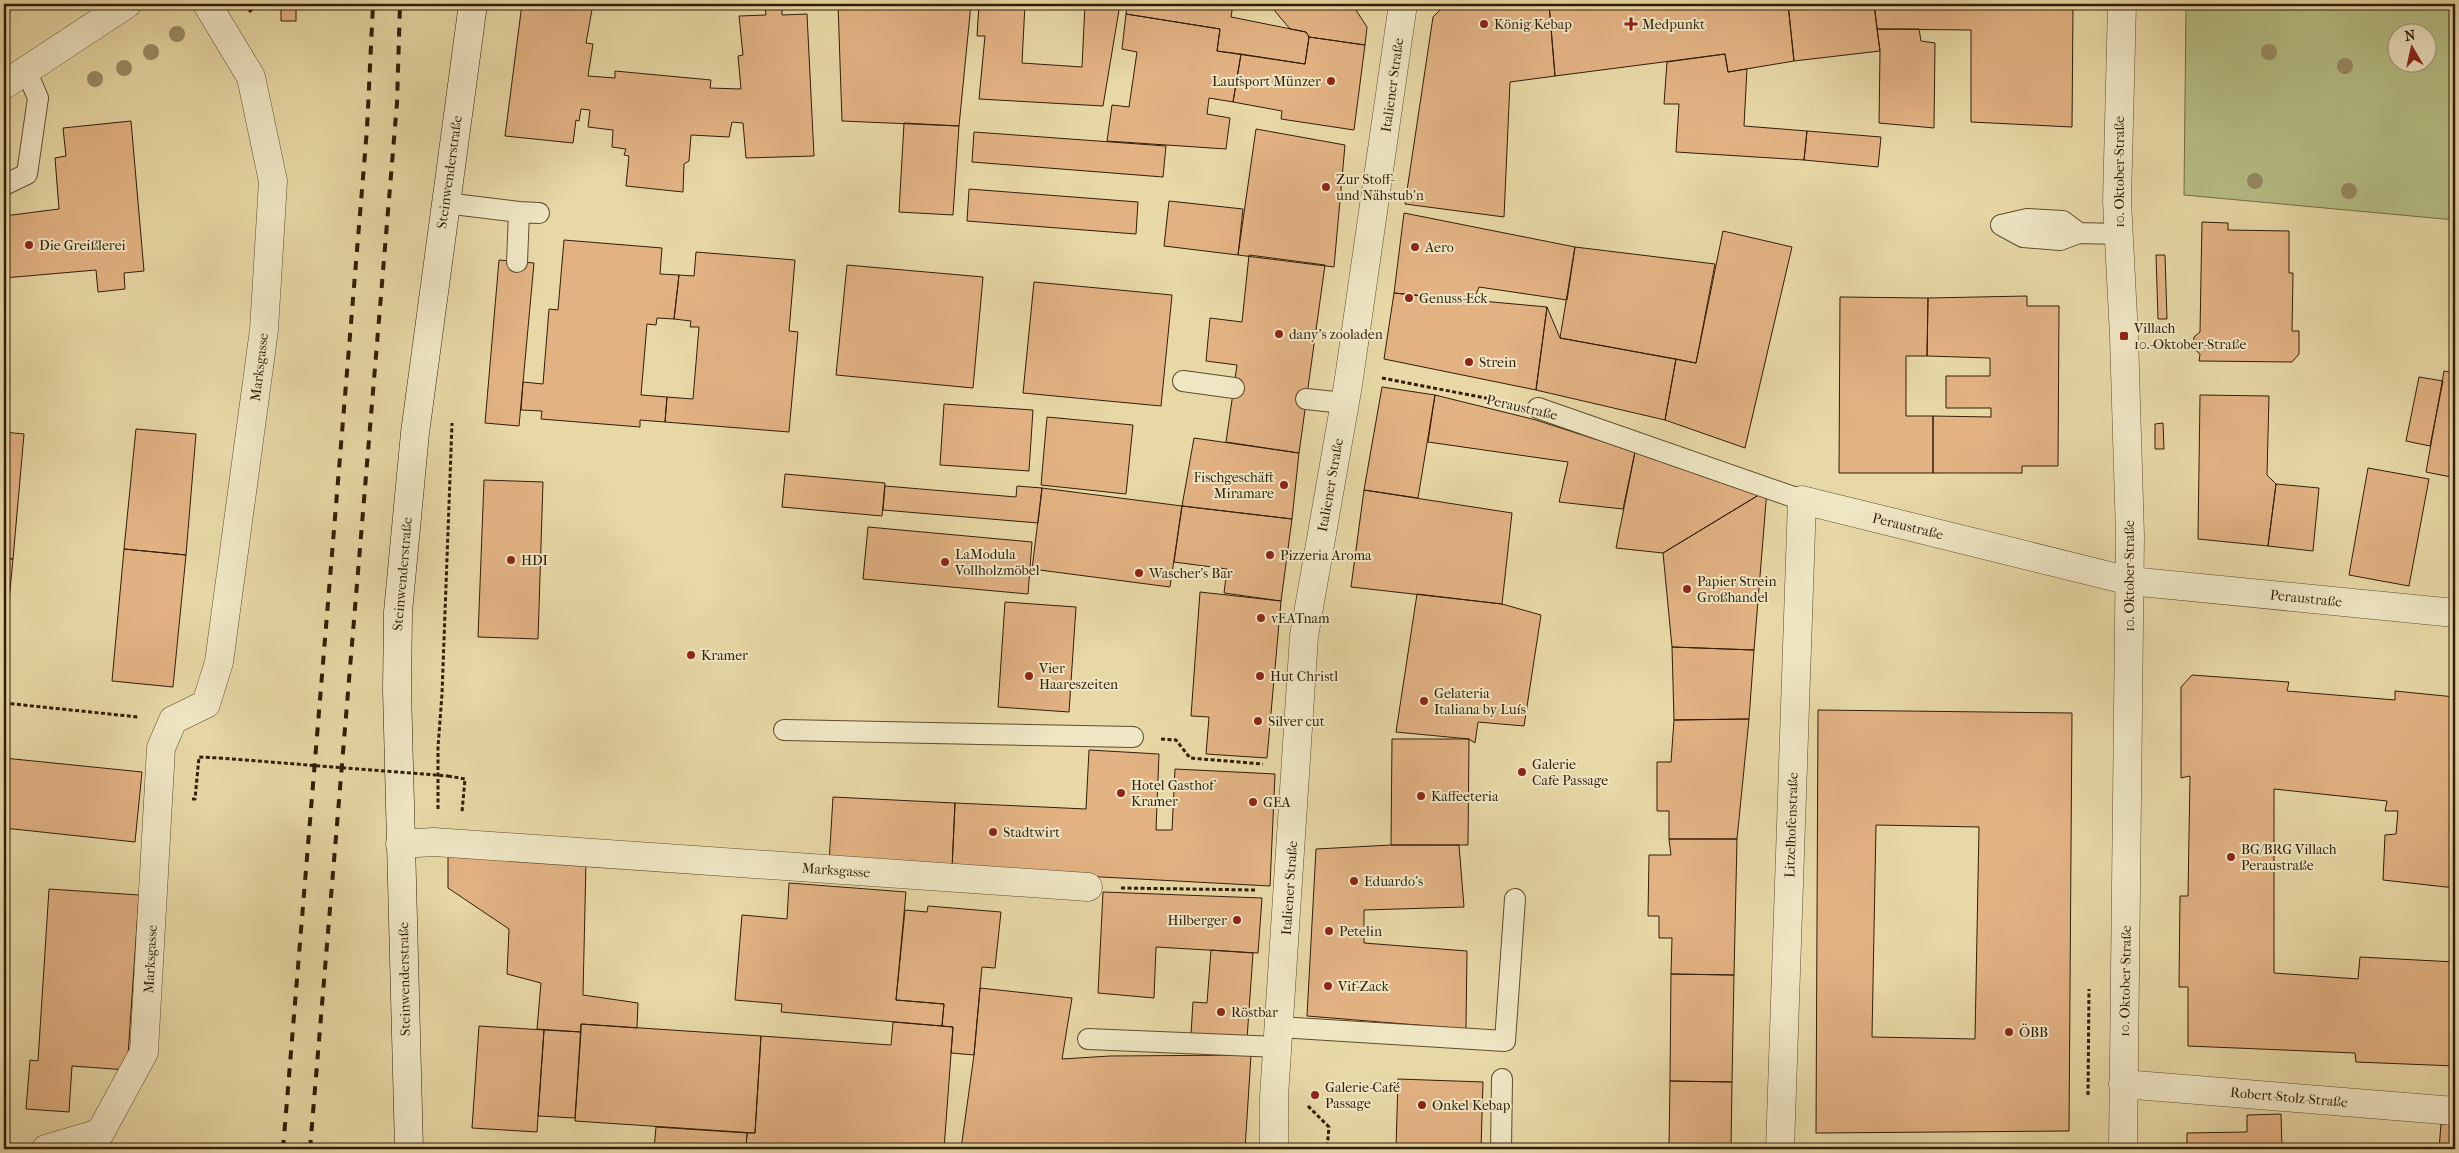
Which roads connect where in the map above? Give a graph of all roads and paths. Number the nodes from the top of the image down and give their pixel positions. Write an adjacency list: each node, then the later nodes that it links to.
1 (127, 4): 6 (street)
2 (207, 4): 24 (street, Marksgasse)
3 (473, 4): 9 (street, Steinwenderstraße)
4 (1403, 4): 17 (street, Italiener Straße)
5 (2122, 4): 11 (street, 10. Oktober-Straße)
6 (26, 70): 7 (street); 8 (lane)
7 (4, 85)
8 (4, 185)
9 (445, 203): 12 (lane); 31 (street, Steinwenderstraße)
10 (2079, 233): 11 (lane)
11 (2119, 234): 21 (street, 10. Oktober-Straße)
12 (517, 262)
13 (1375, 376): 18 (path, Peraustraße)
14 (1182, 381): 15 (lane)
15 (1234, 388)
16 (1306, 399): 17 (lane)
17 (1344, 403): 35 (street, Italiener Straße)
18 (1538, 408): 20 (lane, Peraustraße)
19 (452, 422): 30 (path)
20 (1802, 500): 21 (street, Peraustraße); 46 (street, Litzelhofenstraße)
21 (2130, 581): 22 (street, Peraustraße); 38 (street, 10. Oktober-Straße)
22 (2455, 613)
23 (4, 703): 24 (path)
24 (174, 720): 41 (street, Marksgasse)
25 (784, 730): 26 (lane)
26 (1133, 736): 27 (path)
27 (1272, 765)
28 (196, 785): 29 (path, bridge)
29 (461, 816)
30 (434, 842): 31 (street, Marksgasse); 32 (street, Marksgasse)
31 (400, 844): 42 (street, Steinwenderstraße)
32 (1088, 887): 33 (path)
33 (1263, 890)
34 (1515, 899): 35 (lane)
35 (1278, 1037): 36 (lane); 43 (street, Italiener Straße)
36 (1088, 1039)
37 (1502, 1079): 45 (lane)
38 (2124, 1084): 40 (street, Robert-Stolz-Straße); 47 (street, 10. Oktober-Straße)
39 (1303, 1102): 44 (path)
40 (2455, 1111)
41 (46, 1149)
42 (408, 1149)
43 (1274, 1149)
44 (1327, 1149)
45 (1501, 1149)
46 (1780, 1149)
47 (2123, 1149)

